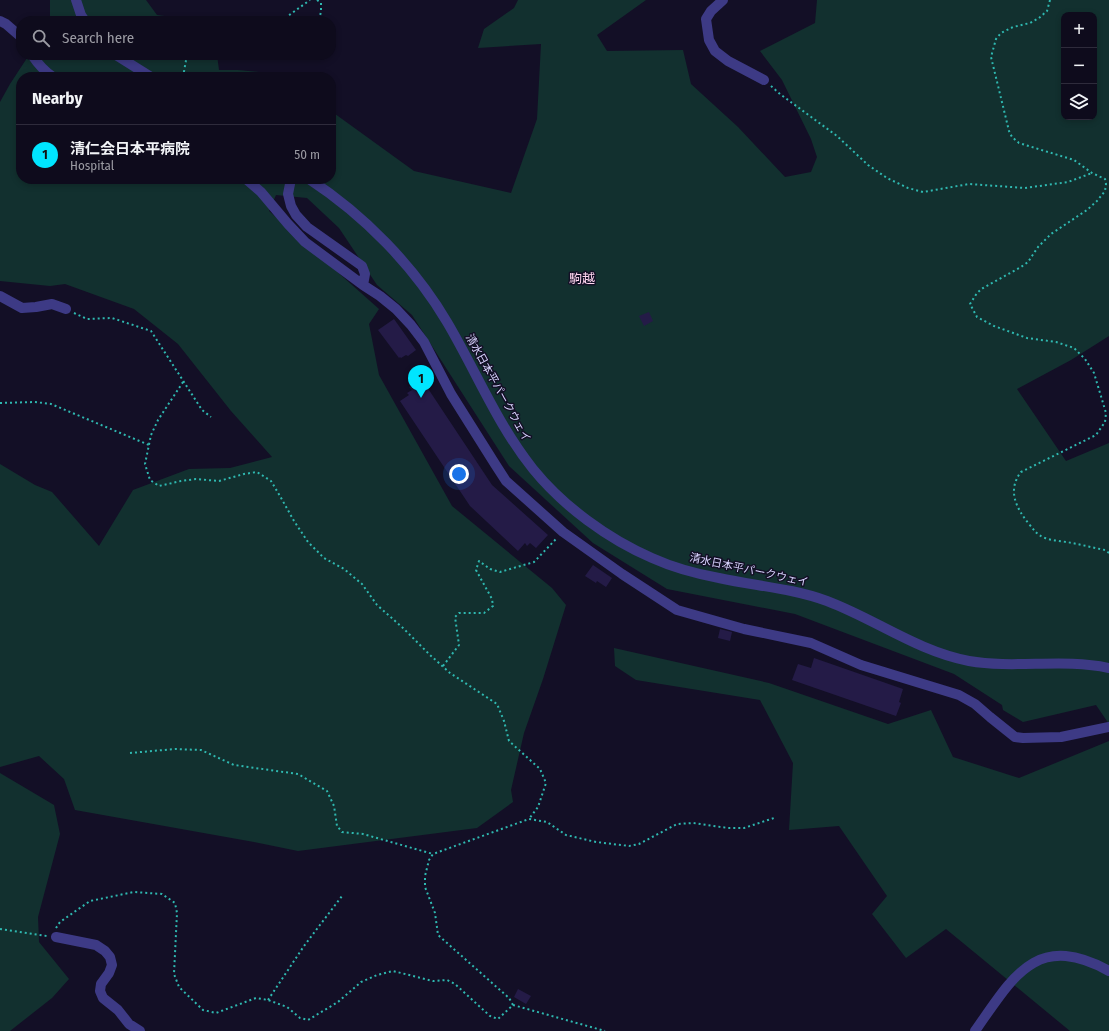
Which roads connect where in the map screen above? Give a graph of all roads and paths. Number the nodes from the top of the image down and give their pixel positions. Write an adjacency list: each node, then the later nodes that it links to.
1 (76, 0): 6 (street)
2 (310, 0): 7 (path)
3 (317, 0): 8 (path)
4 (723, 0): 17 (street)
5 (1050, 0): 18 (path)
6 (82, 16)
7 (287, 16)
8 (320, 16)
9 (0, 21): 10 (street)
10 (16, 33)
11 (35, 60): 14 (street)
12 (124, 60): 15 (street)
13 (186, 60): 16 (path)
14 (45, 72)
15 (144, 72)
16 (184, 72)
17 (764, 80): 18 (path)
18 (1092, 173): 30 (path)
19 (252, 184): 22 (street)
20 (290, 184): 22 (street)
21 (317, 184): 32 (street, 清水日本平パークウェイ)
22 (363, 285): 29 (street)
23 (0, 296): 24 (street)
24 (66, 309): 25 (path)
25 (183, 382): 27 (path); 28 (path)
26 (0, 403): 28 (path)
27 (211, 417)
28 (149, 445): 31 (path)
29 (563, 532): 31 (path); 33 (street)
30 (1109, 553)
31 (443, 666): 36 (path)
32 (1109, 668)
33 (1109, 727)
34 (130, 753): 37 (path)
35 (774, 818): 36 (path)
36 (529, 819): 37 (path)
37 (433, 854): 43 (path)
38 (342, 896): 42 (path)
39 (0, 929): 40 (path)
40 (56, 937): 42 (path); 44 (street)
41 (1109, 972): 46 (street)
42 (268, 1000): 43 (path)
43 (513, 1005): 45 (path)
44 (140, 1031)
45 (605, 1031)
46 (975, 1031)

